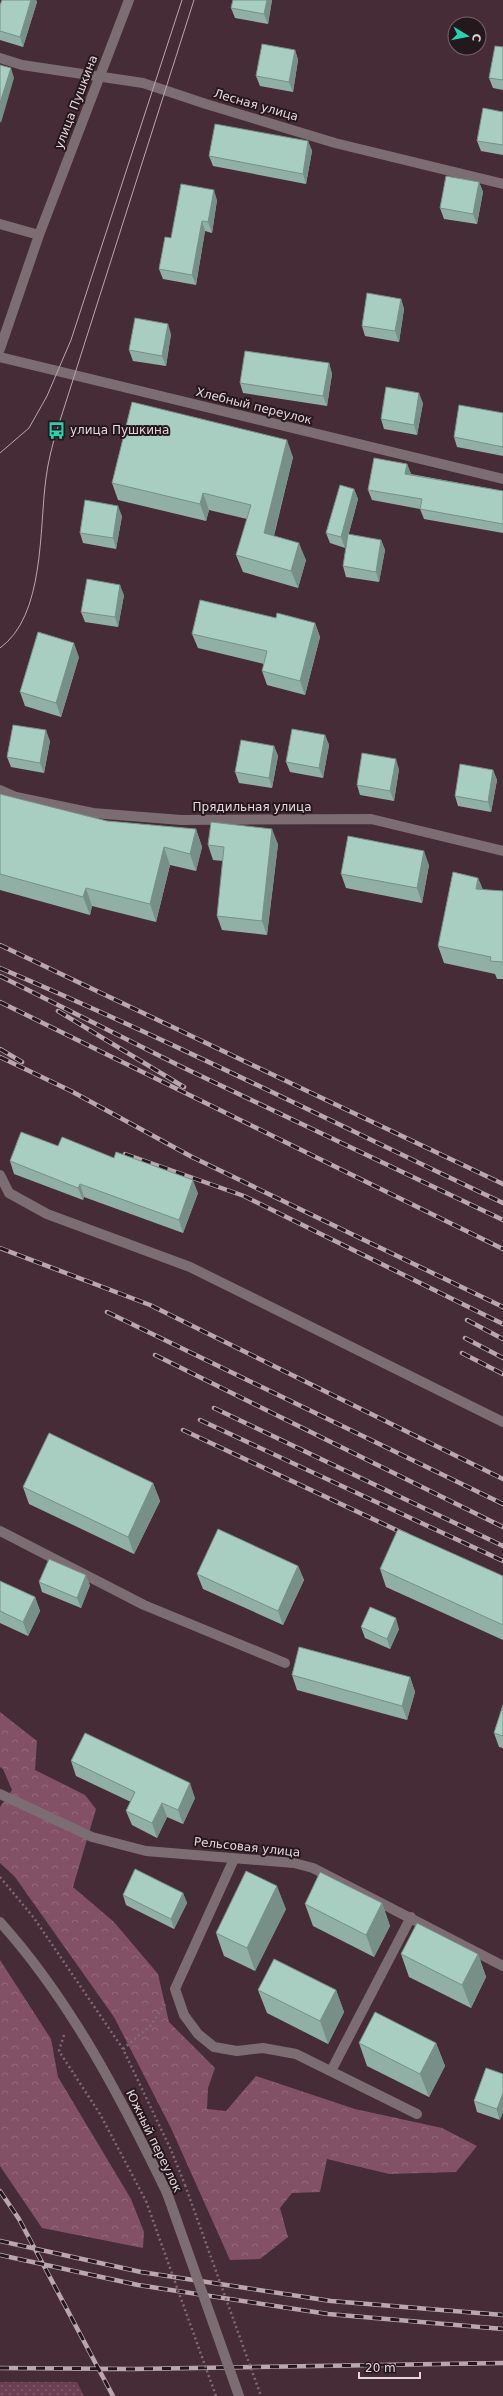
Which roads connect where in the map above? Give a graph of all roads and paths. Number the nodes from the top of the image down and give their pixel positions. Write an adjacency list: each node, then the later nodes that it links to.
1 (129, 0): 3 (street, улица Пушкина)
2 (0, 58): 3 (street, Лесная улица)
3 (99, 78): 4 (street, Лесная улица); 6 (street, улица Пушкина)
4 (503, 184)
5 (0, 224): 6 (street)
6 (39, 235): 7 (street, улица Пушкина)
7 (4, 324): 8 (street, улица Пушкина)
8 (0, 348)
9 (0, 356): 10 (street, Хлебный переулок)
10 (503, 479)
11 (0, 790): 12 (street, Прядильная улица)
12 (503, 851)
13 (0, 1174): 14 (street)
14 (503, 1422)
15 (0, 1531): 16 (street)
16 (285, 1663)
17 (0, 1794): 18 (street, Рельсовая улица)
18 (234, 1859): 20 (street, Рельсовая улица); 23 (street)
19 (0, 1878): 25 (path)
20 (411, 1917): 22 (street, Рельсовая улица); 26 (street)
21 (0, 1922): 24 (street, Южный переулок)
22 (503, 1966)
23 (175, 1989): 25 (path); 26 (street)
24 (70, 2017): 28 (path, bridge); 29 (street, Южный переулок, bridge)
25 (123, 2049): 30 (path, bridge)
26 (331, 2071): 27 (street)
27 (417, 2114)
28 (216, 2396)
29 (239, 2396)
30 (261, 2396)

